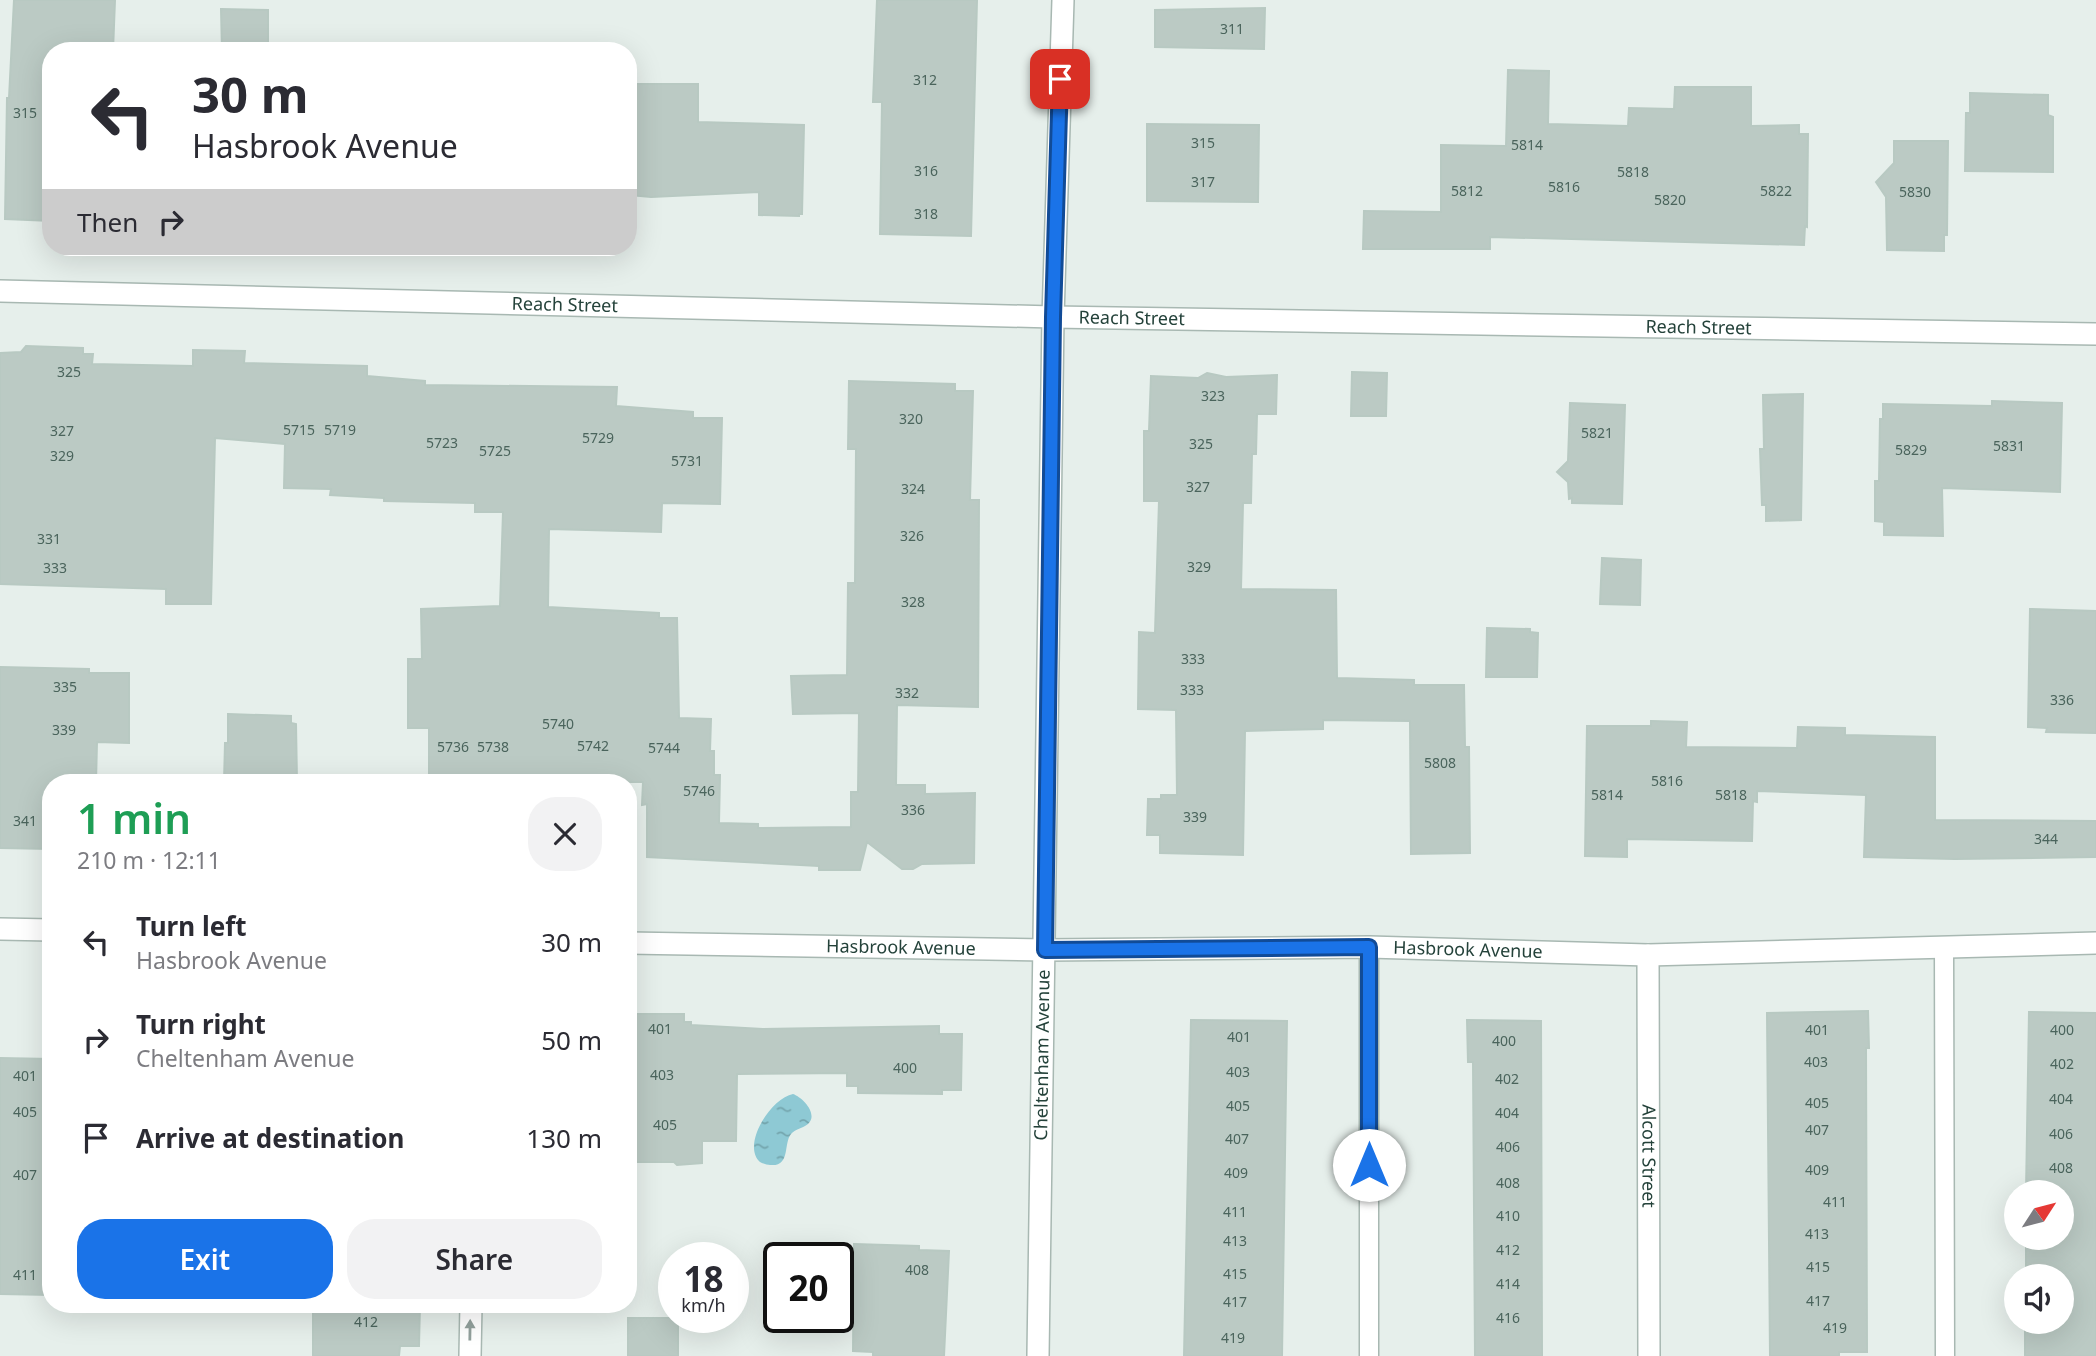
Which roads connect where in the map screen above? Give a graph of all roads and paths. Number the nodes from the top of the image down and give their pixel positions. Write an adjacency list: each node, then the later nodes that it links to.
1 (1063, 0): 3 (street, Cheltenham Avenue)
2 (0, 291): 3 (street, Reach Street)
3 (1053, 317): 4 (street, Reach Street); 11 (street, Cheltenham Avenue)
4 (2096, 334)
5 (0, 929): 6 (street)
6 (42, 930)
7 (637, 943): 11 (street, Hasbrook Avenue)
8 (2096, 943): 10 (street, Hasbrook Avenue)
9 (1369, 947): 11 (street, Hasbrook Avenue); 12 (street, Hasbrook Avenue); 16 (lane)
10 (1944, 947): 12 (street, Hasbrook Avenue); 18 (lane)
11 (1045, 950): 15 (street, Cheltenham Avenue)
12 (1648, 955): 17 (street, Alcott Street)
13 (471, 1313): 14 (street, one-way to 13)
14 (470, 1356)
15 (1038, 1356)
16 (1369, 1356)
17 (1649, 1356)
18 (1945, 1356)

